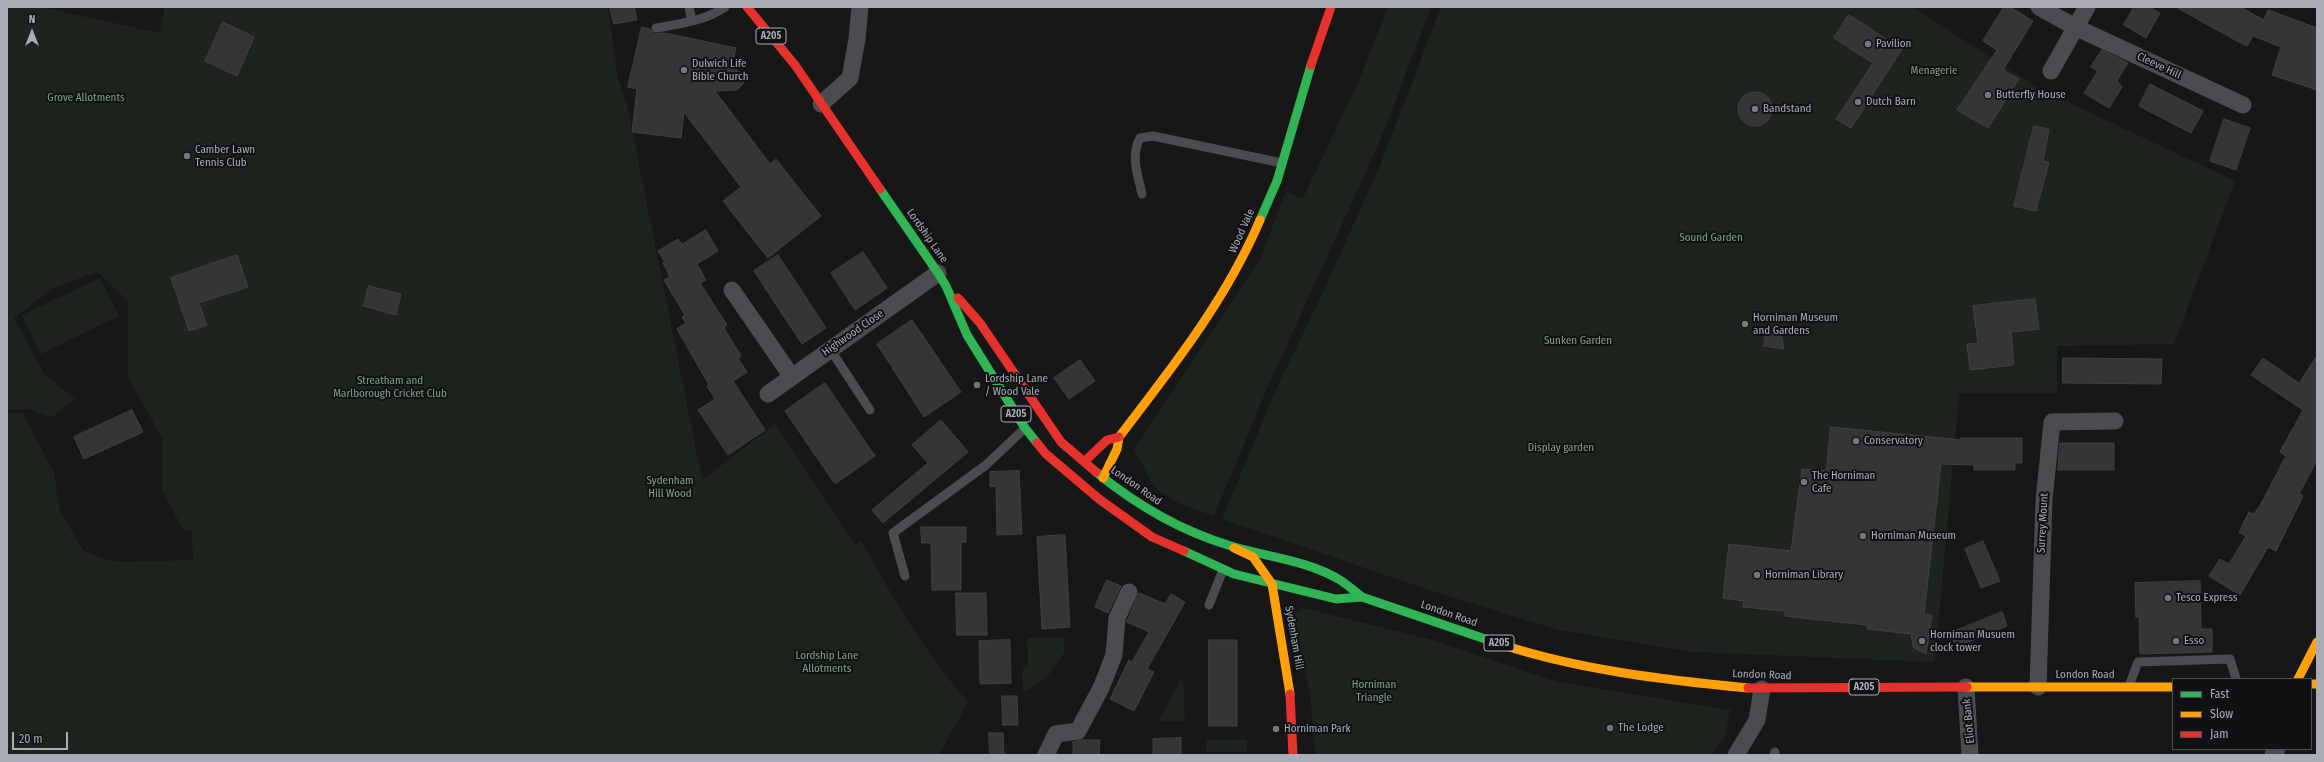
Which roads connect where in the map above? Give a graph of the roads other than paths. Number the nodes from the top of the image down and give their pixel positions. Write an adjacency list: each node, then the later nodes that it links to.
1 (689, 7): 8 (lane)
2 (724, 7): 8 (lane)
3 (746, 7): 12 (main road, Lordship Lane / A205)
4 (860, 7): 12 (street)
5 (1331, 7): 14 (main road, Wood Vale)
6 (2039, 7): 9 (street, Cleeve Hill)
7 (2086, 7): 9 (street)
8 (692, 21): 10 (lane)
9 (2075, 27): 11 (street); 13 (street, Cleeve Hill)
10 (656, 28)
11 (2051, 71)
12 (821, 104): 16 (main road, Lordship Lane / A205)
13 (2243, 105)
14 (1282, 163): 15 (lane); 24 (main road, Wood Vale)
15 (1142, 194)
16 (942, 279): 18 (street, Highwood Close); 23 (main road, Lordship Lane / A205); 25 (main road, London Road / A205)
17 (732, 290): 19 (street)
18 (830, 349): 19 (street, Highwood Close); 21 (lane)
19 (792, 376): 20 (street, Highwood Close)
20 (768, 394)
21 (870, 410)
22 (2115, 421): 39 (street, Surrey Mount)
23 (1025, 428): 27 (main road, Lordship Lane / A205); 30 (lane)
24 (1119, 437): 25 (main road, Wood Vale); 26 (main road, Wood Vale)
25 (1085, 461): 26 (main road, London Road / A205)
26 (1103, 478): 28 (main road, London Road / A205)
27 (1078, 483): 29 (main road, London Road / A205)
28 (1230, 546): 31 (main road, Sydenham Hill); 33 (main road, London Road / A205)
29 (1223, 570): 31 (main road, London Road / A205); 34 (lane)
30 (905, 576)
31 (1272, 584): 33 (main road, London Road / A205); 44 (main road, Sydenham Hill)
32 (1129, 592): 43 (street)
33 (1362, 597): 42 (main road, London Road / A205)
34 (1209, 605)
35 (2317, 642): 37 (main road)
36 (2236, 678): 41 (lane)
37 (2299, 678)
38 (1966, 687): 39 (main road, London Road / A205); 42 (main road, London Road / A205); 46 (street, Eliot Bank)
39 (2038, 687): 41 (main road, London Road / A205)
40 (2172, 687): 41 (main road, London Road / A205)
41 (2128, 688)
42 (1762, 689): 45 (street)
43 (1046, 755)
44 (1293, 755)
45 (1736, 755)
46 (1970, 755)

